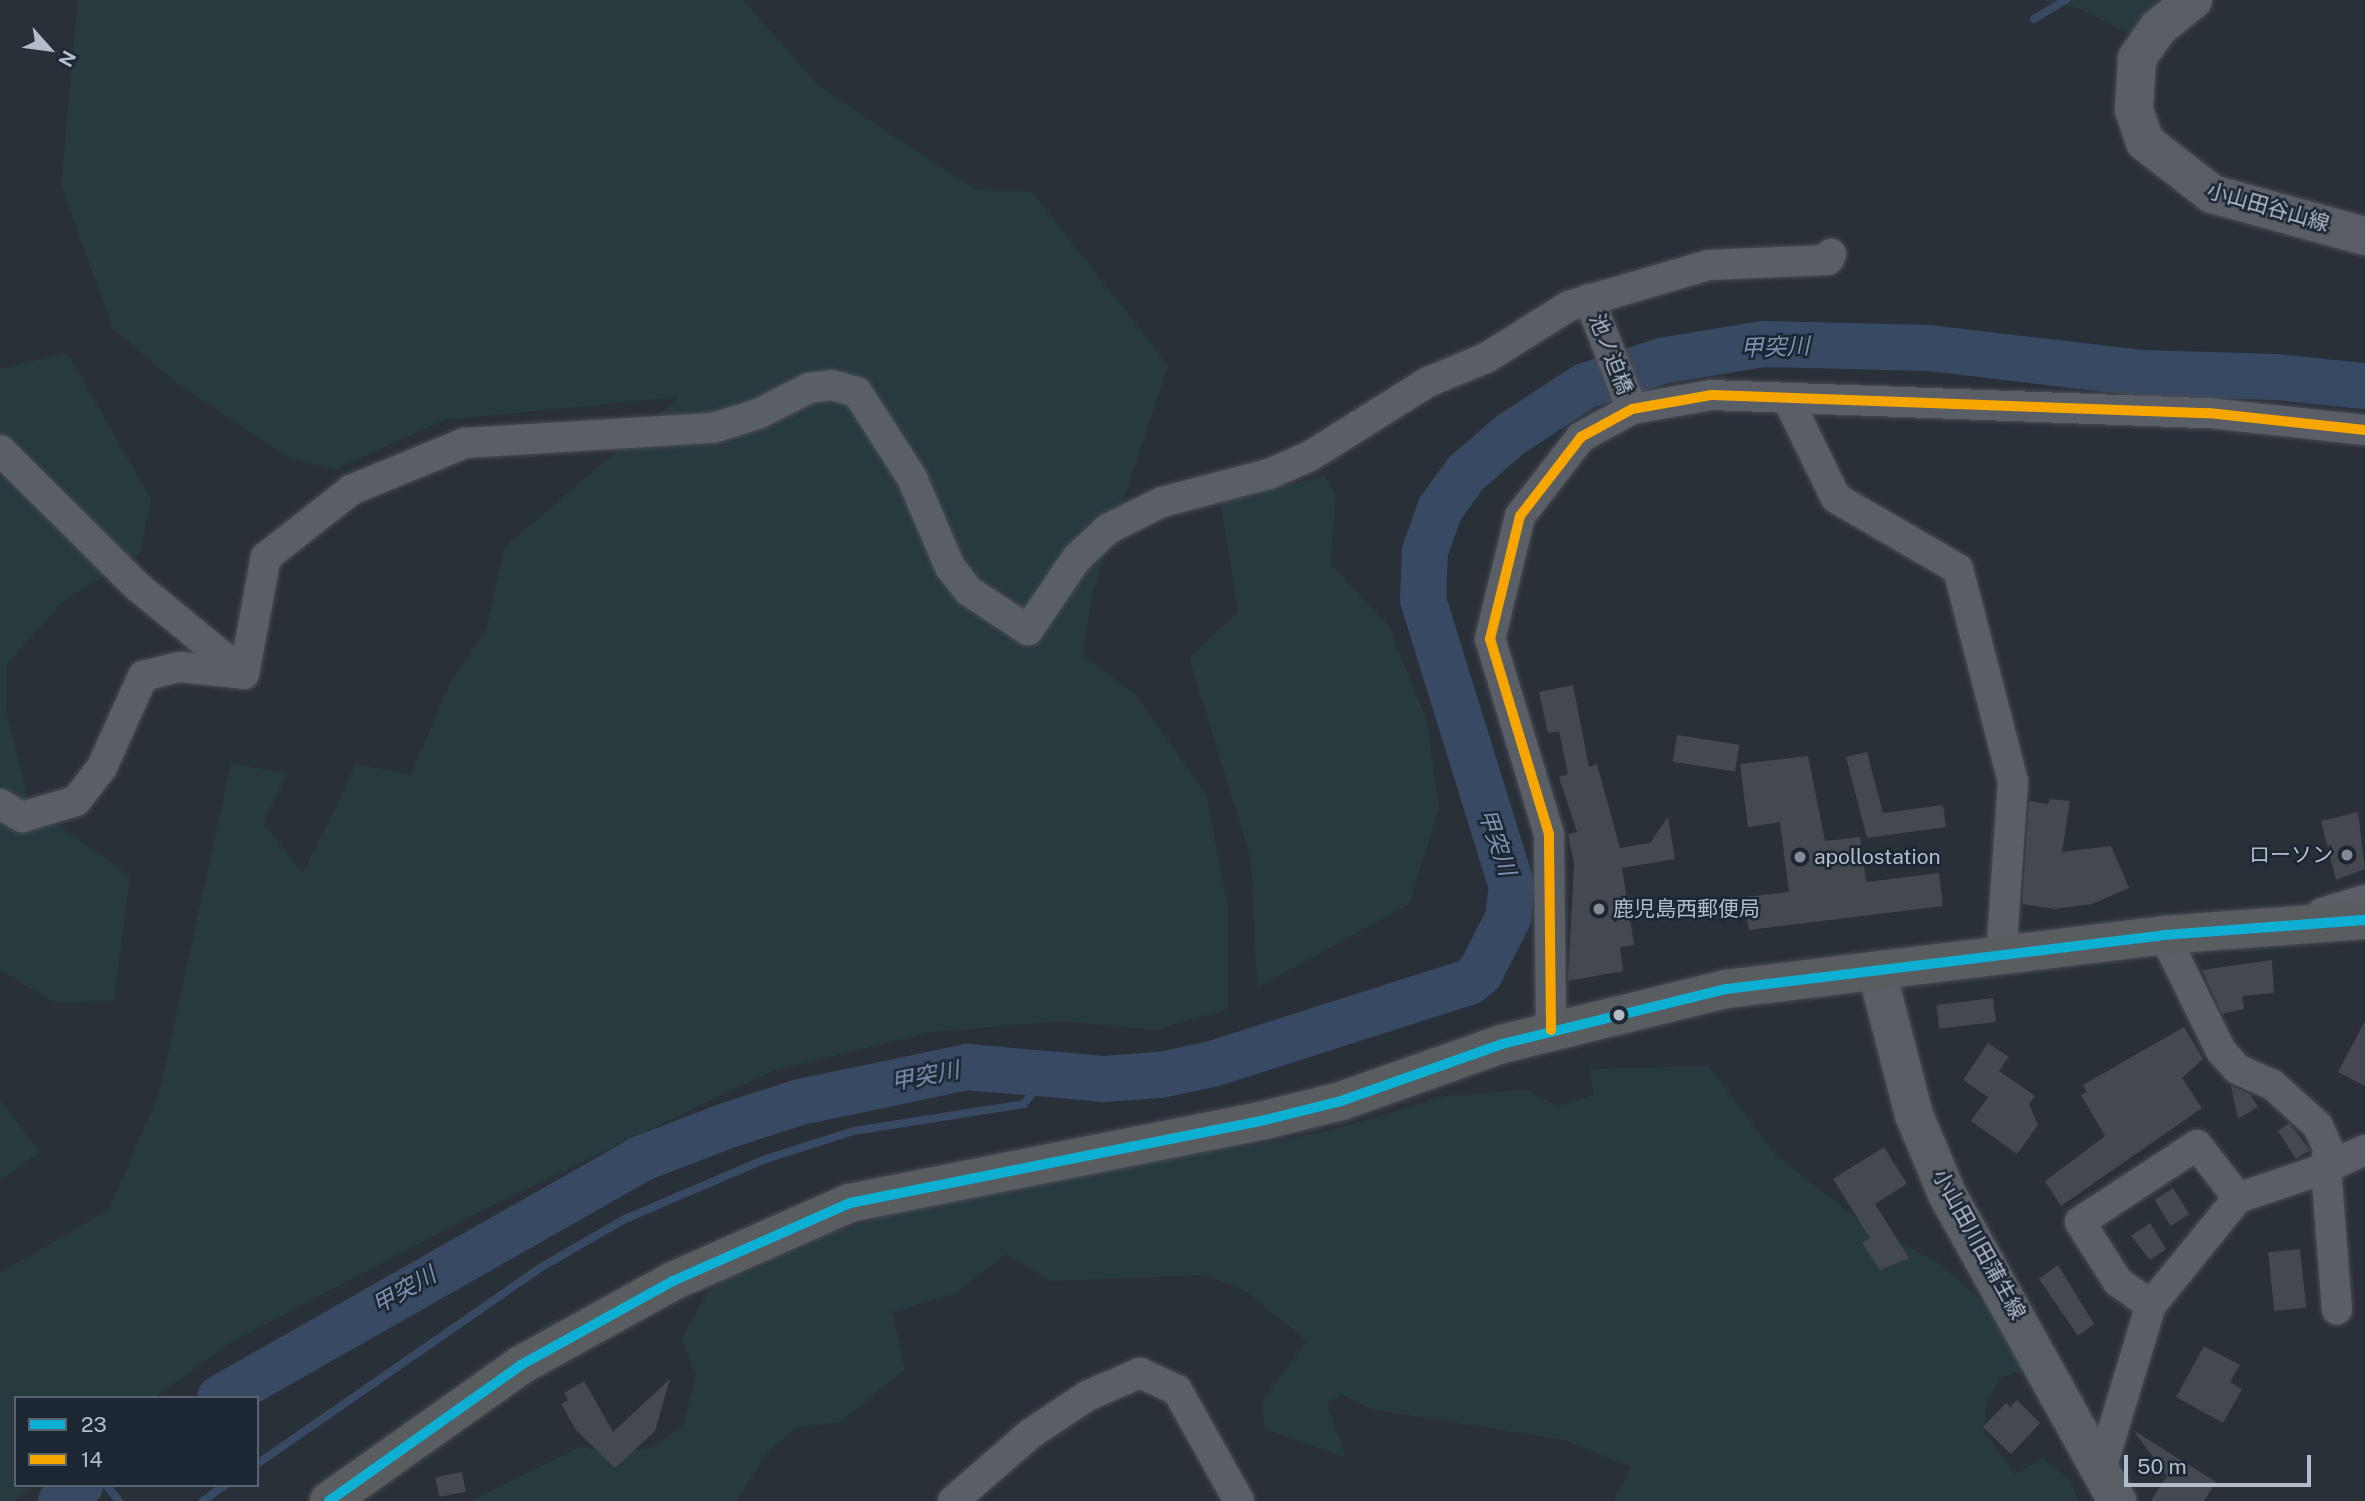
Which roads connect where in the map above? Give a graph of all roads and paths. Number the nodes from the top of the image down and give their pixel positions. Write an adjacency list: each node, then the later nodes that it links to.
1 (2193, 0): 2 (main road, 小山田谷山線)
2 (2365, 236)
3 (1831, 254): 4 (street)
4 (1589, 299): 6 (street, 池ノ迫橋); 9 (street)
5 (1787, 398): 6 (street); 7 (street); 15 (street)
6 (1632, 409): 17 (street)
7 (2365, 430)
8 (0, 450): 9 (street)
9 (244, 674): 10 (street)
10 (0, 804)
11 (2365, 900): 13 (street)
12 (2365, 920): 13 (highway)
13 (2306, 921): 14 (highway)
14 (2164, 935): 15 (highway); 19 (street)
15 (2001, 959): 16 (highway)
16 (1877, 972): 17 (highway); 23 (main road, 小山田川田蒲生線)
17 (1551, 1030): 24 (highway)
18 (2365, 1150): 19 (street)
19 (2326, 1168): 20 (street); 22 (street)
20 (2238, 1198): 21 (street); 21 (street)
21 (2151, 1305): 23 (street)
22 (2337, 1311)
23 (2102, 1466): 27 (main road, 小山田川田蒲生線)
24 (329, 1501)
25 (953, 1501): 26 (street)
26 (1239, 1501)
27 (2117, 1501)

